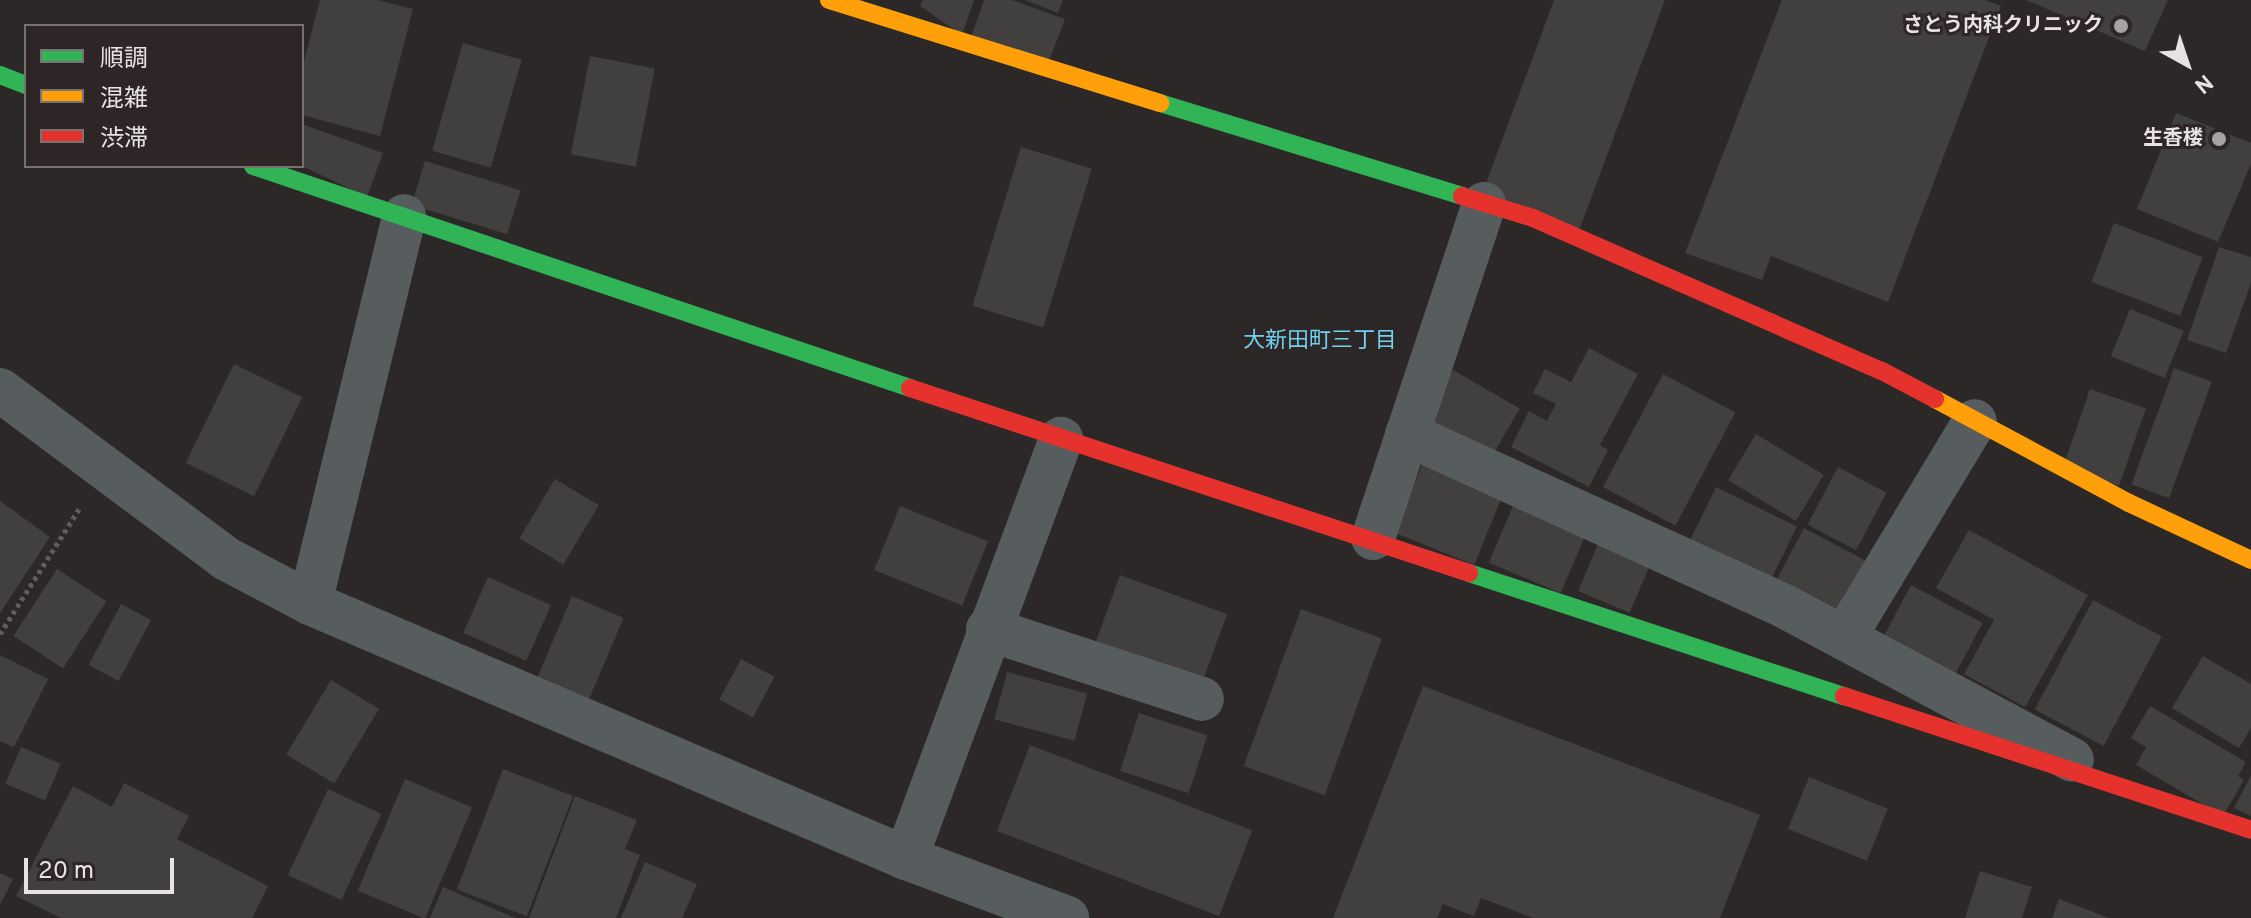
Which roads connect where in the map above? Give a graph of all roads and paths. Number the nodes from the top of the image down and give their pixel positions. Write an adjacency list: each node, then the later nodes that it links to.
1 (829, 0): 2 (street)
2 (911, 12): 6 (street)
3 (0, 75): 4 (street)
4 (24, 84)
5 (259, 168): 7 (street)
6 (1484, 204): 9 (street); 10 (street)
7 (404, 216): 11 (street); 15 (street)
8 (0, 390): 12 (street)
9 (1975, 421): 14 (street); 18 (street)
10 (1407, 434): 13 (street); 18 (street)
11 (1061, 439): 13 (street); 16 (street)
12 (105, 468): 15 (street); 17 (path)
13 (1373, 538): 20 (street)
14 (2251, 560)
15 (310, 603): 22 (street)
16 (988, 629): 19 (street); 22 (street)
17 (0, 634)
18 (1844, 638): 20 (street)
19 (1202, 699)
20 (2115, 784): 21 (street)
21 (2251, 830)
22 (906, 858): 23 (street)
23 (1067, 918)

